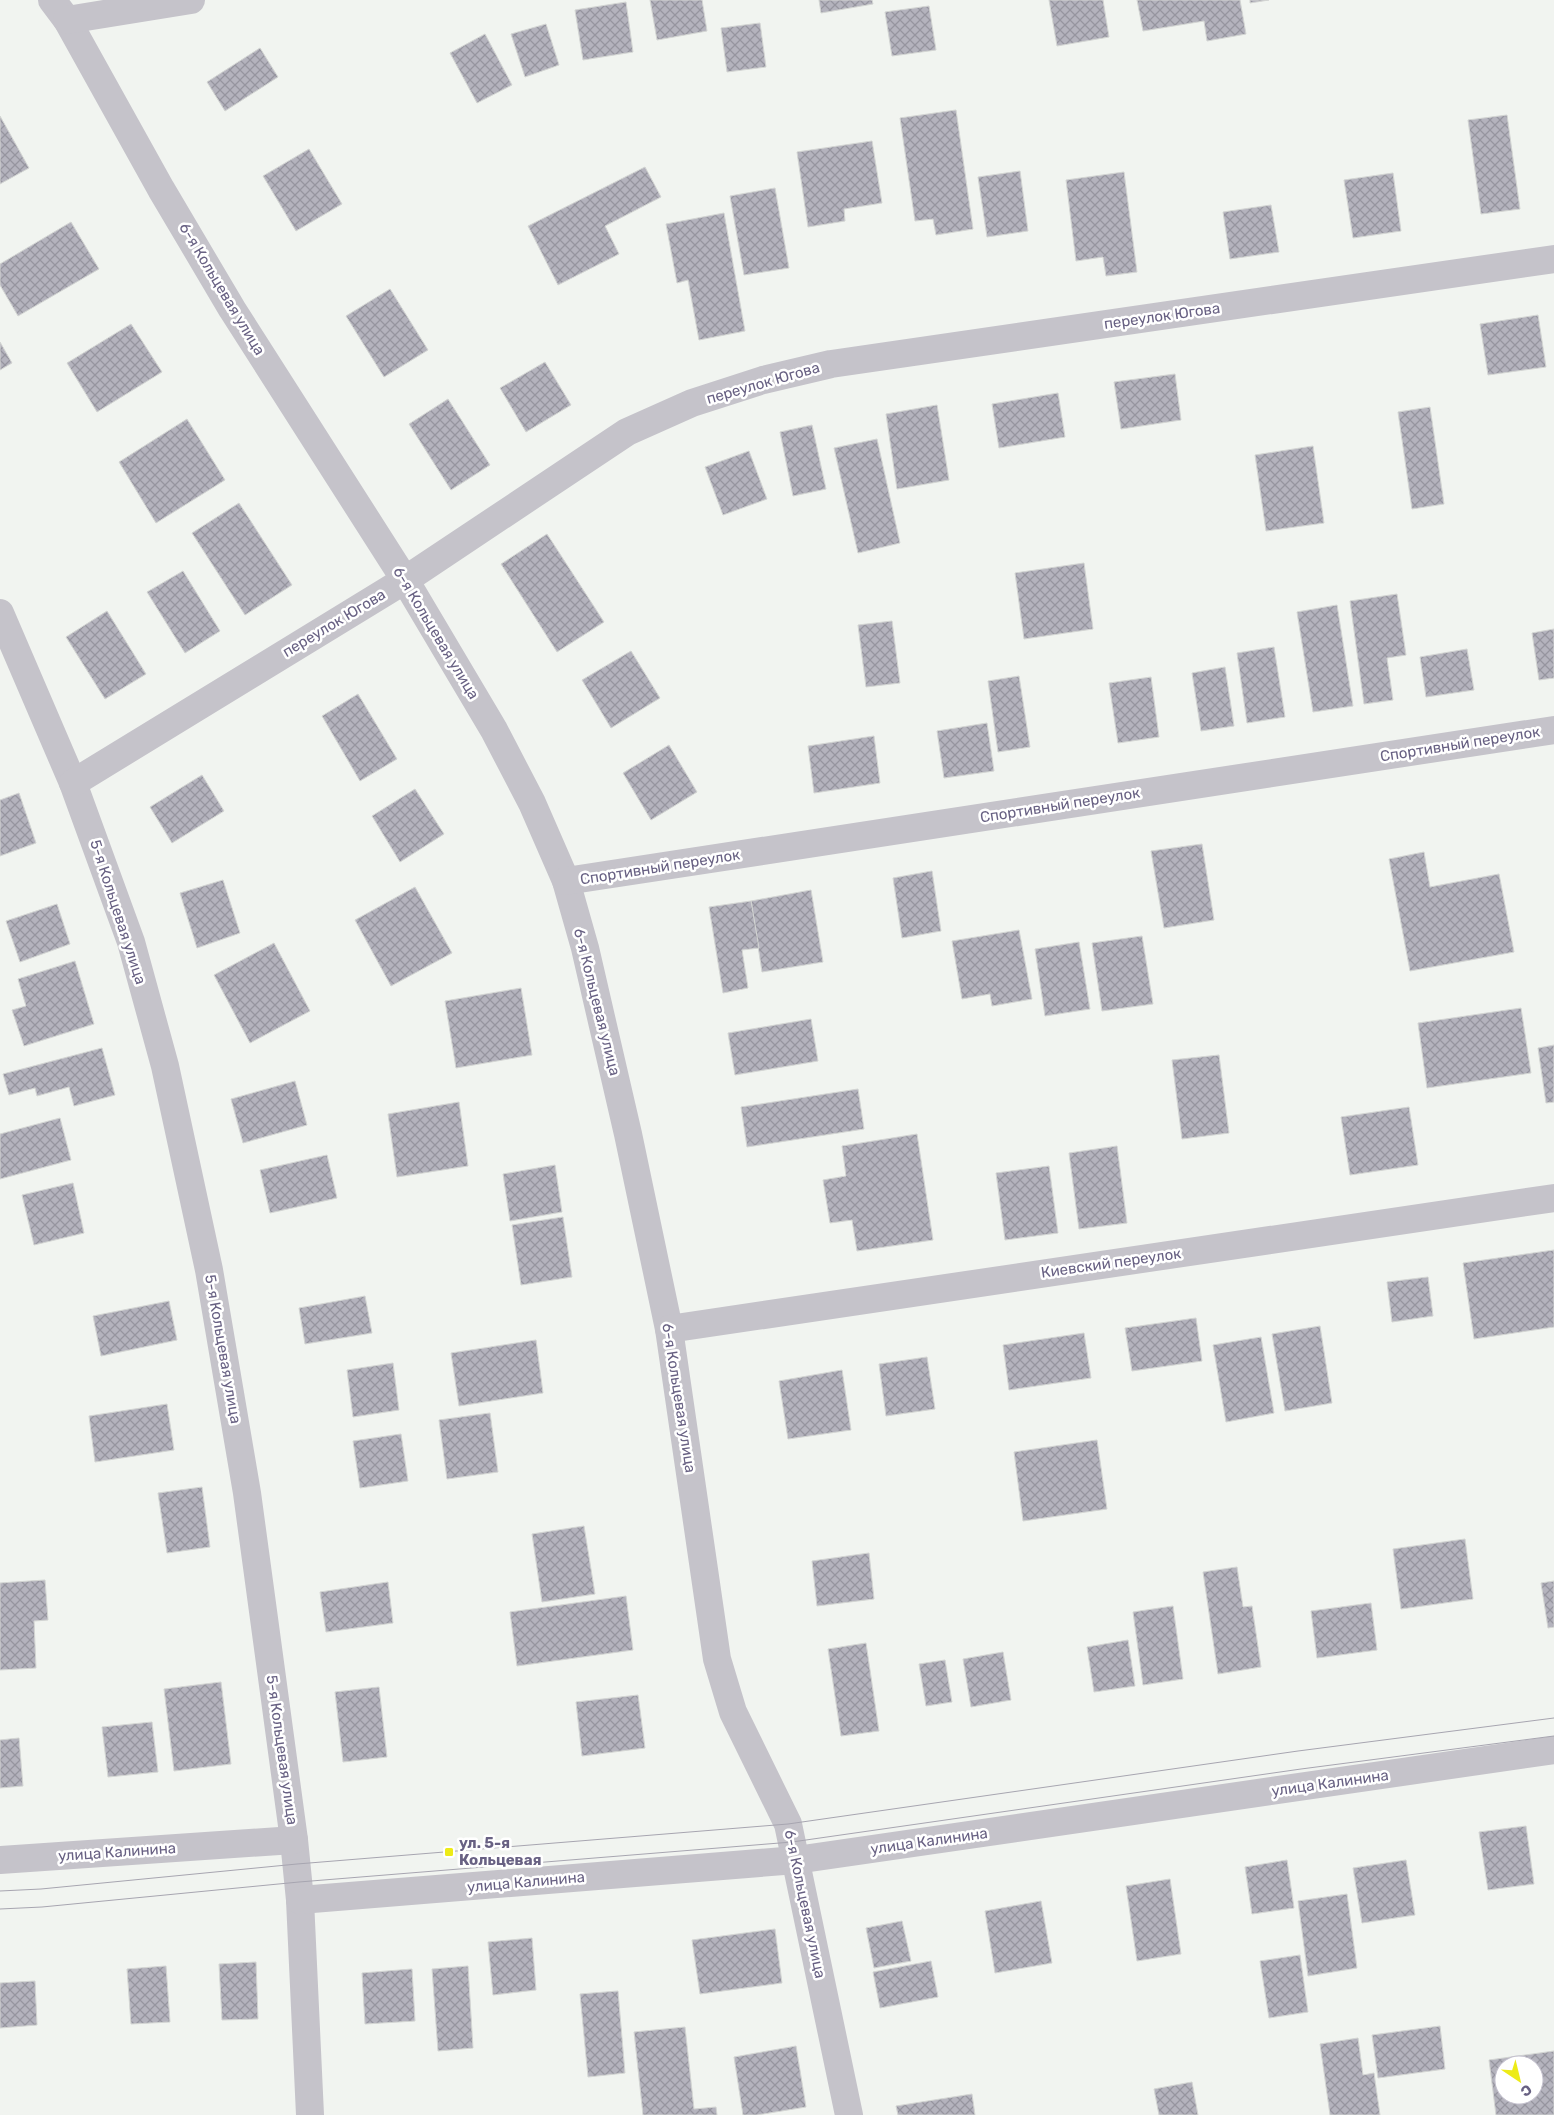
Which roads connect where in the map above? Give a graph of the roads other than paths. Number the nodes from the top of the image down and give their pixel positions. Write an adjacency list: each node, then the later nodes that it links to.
1 (191, 0): 2 (street)
2 (59, 10): 4 (street, 6-я Кольцевая улица)
3 (1554, 259): 4 (street, переулок Югова)
4 (405, 580): 7 (street, переулок Югова); 8 (street, 6-я Кольцевая улица)
5 (0, 613): 7 (street, 5-я Кольцевая улица)
6 (1554, 730): 8 (street, Спортивный переулок)
7 (73, 783): 12 (street, 5-я Кольцевая улица)
8 (566, 881): 10 (street, 6-я Кольцевая улица)
9 (1554, 1198): 10 (street, Киевский переулок)
10 (669, 1328): 14 (street, 6-я Кольцевая улица)
11 (1554, 1750): 14 (street, улица Калинина)
12 (294, 1840): 13 (street, улица Калинина); 15 (street, 5-я Кольцевая улица)
13 (0, 1860)
14 (796, 1860): 15 (street, улица Калинина); 17 (street, 6-я Кольцевая улица)
15 (300, 1900): 16 (street, 5-я Кольцевая улица)
16 (310, 2115)
17 (849, 2115)

